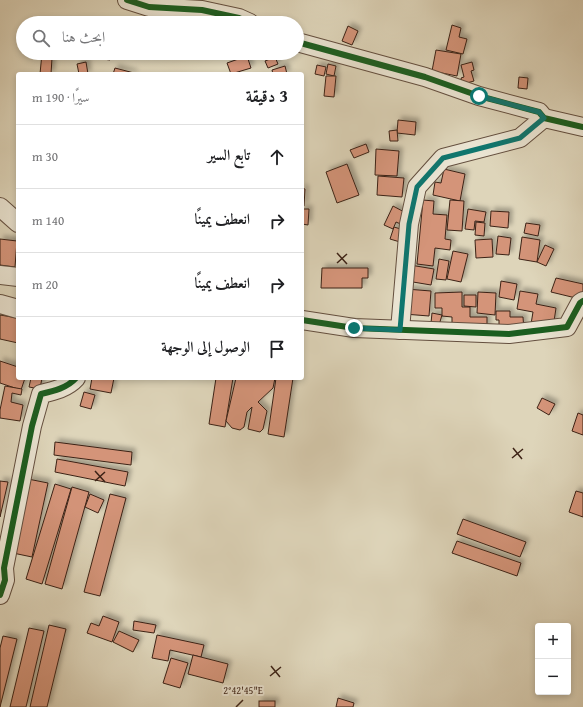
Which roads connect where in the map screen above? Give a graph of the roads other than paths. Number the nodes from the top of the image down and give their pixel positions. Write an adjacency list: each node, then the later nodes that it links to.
1 (126, 0): 2 (street)
2 (230, 16)
3 (304, 44): 4 (street)
4 (544, 118): 5 (street); 14 (street)
5 (583, 126)
6 (0, 207): 7 (street)
7 (16, 221)
8 (0, 275): 9 (street)
9 (16, 277)
10 (583, 301): 14 (street)
11 (0, 304): 12 (street)
12 (16, 308)
13 (304, 320): 14 (street)
14 (400, 330)
15 (74, 380): 16 (street)
16 (0, 595)

